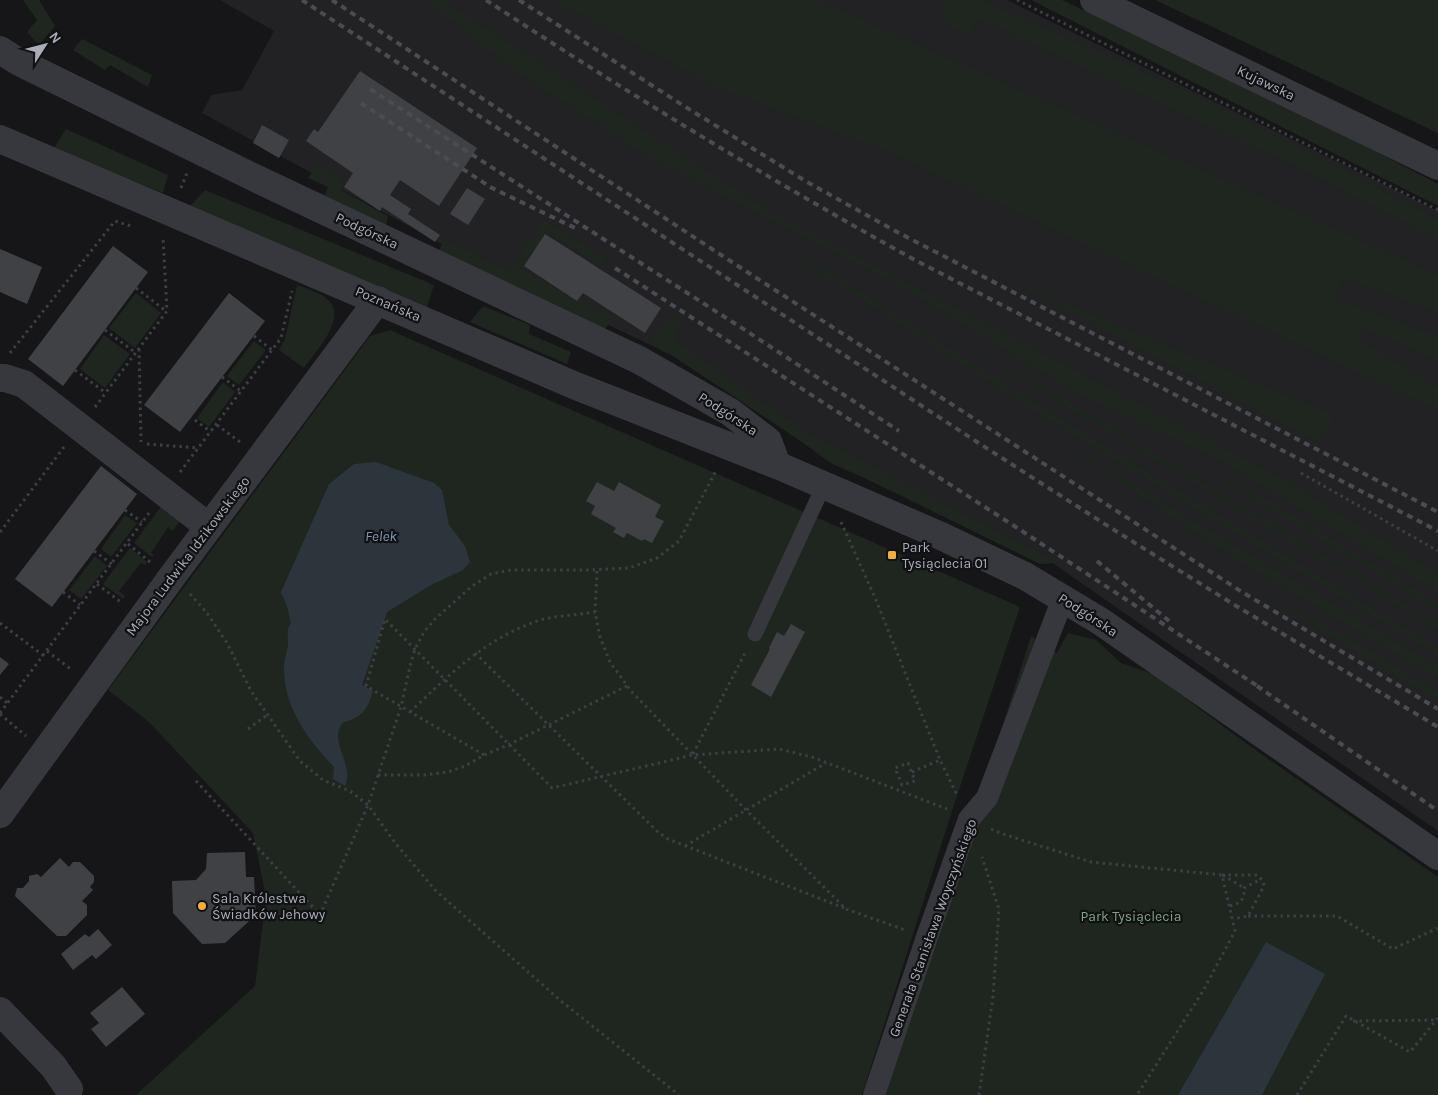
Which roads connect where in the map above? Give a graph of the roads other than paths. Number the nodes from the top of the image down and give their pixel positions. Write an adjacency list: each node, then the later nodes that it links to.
1 (1094, 0): 4 (street, Kujawska)
2 (0, 50): 7 (street, Podgórska)
3 (0, 139): 5 (street, Poznańska)
4 (1438, 166)
5 (378, 300): 7 (street, Poznańska); 9 (street, Majora Ludwika Idzikowskiego)
6 (3, 368): 9 (street)
7 (777, 465): 8 (street, Podgórska)
8 (824, 485): 10 (street, Podgórska); 11 (lane)
9 (209, 527): 12 (street, Majora Ludwika Idzikowskiego)
10 (1063, 598): 13 (street, Podgórska); 16 (street, Generała Stanisława Woyczyńskiego)
11 (755, 634)
12 (0, 814)
13 (1438, 856)
14 (0, 1011): 15 (street)
15 (69, 1089)
16 (874, 1095)

